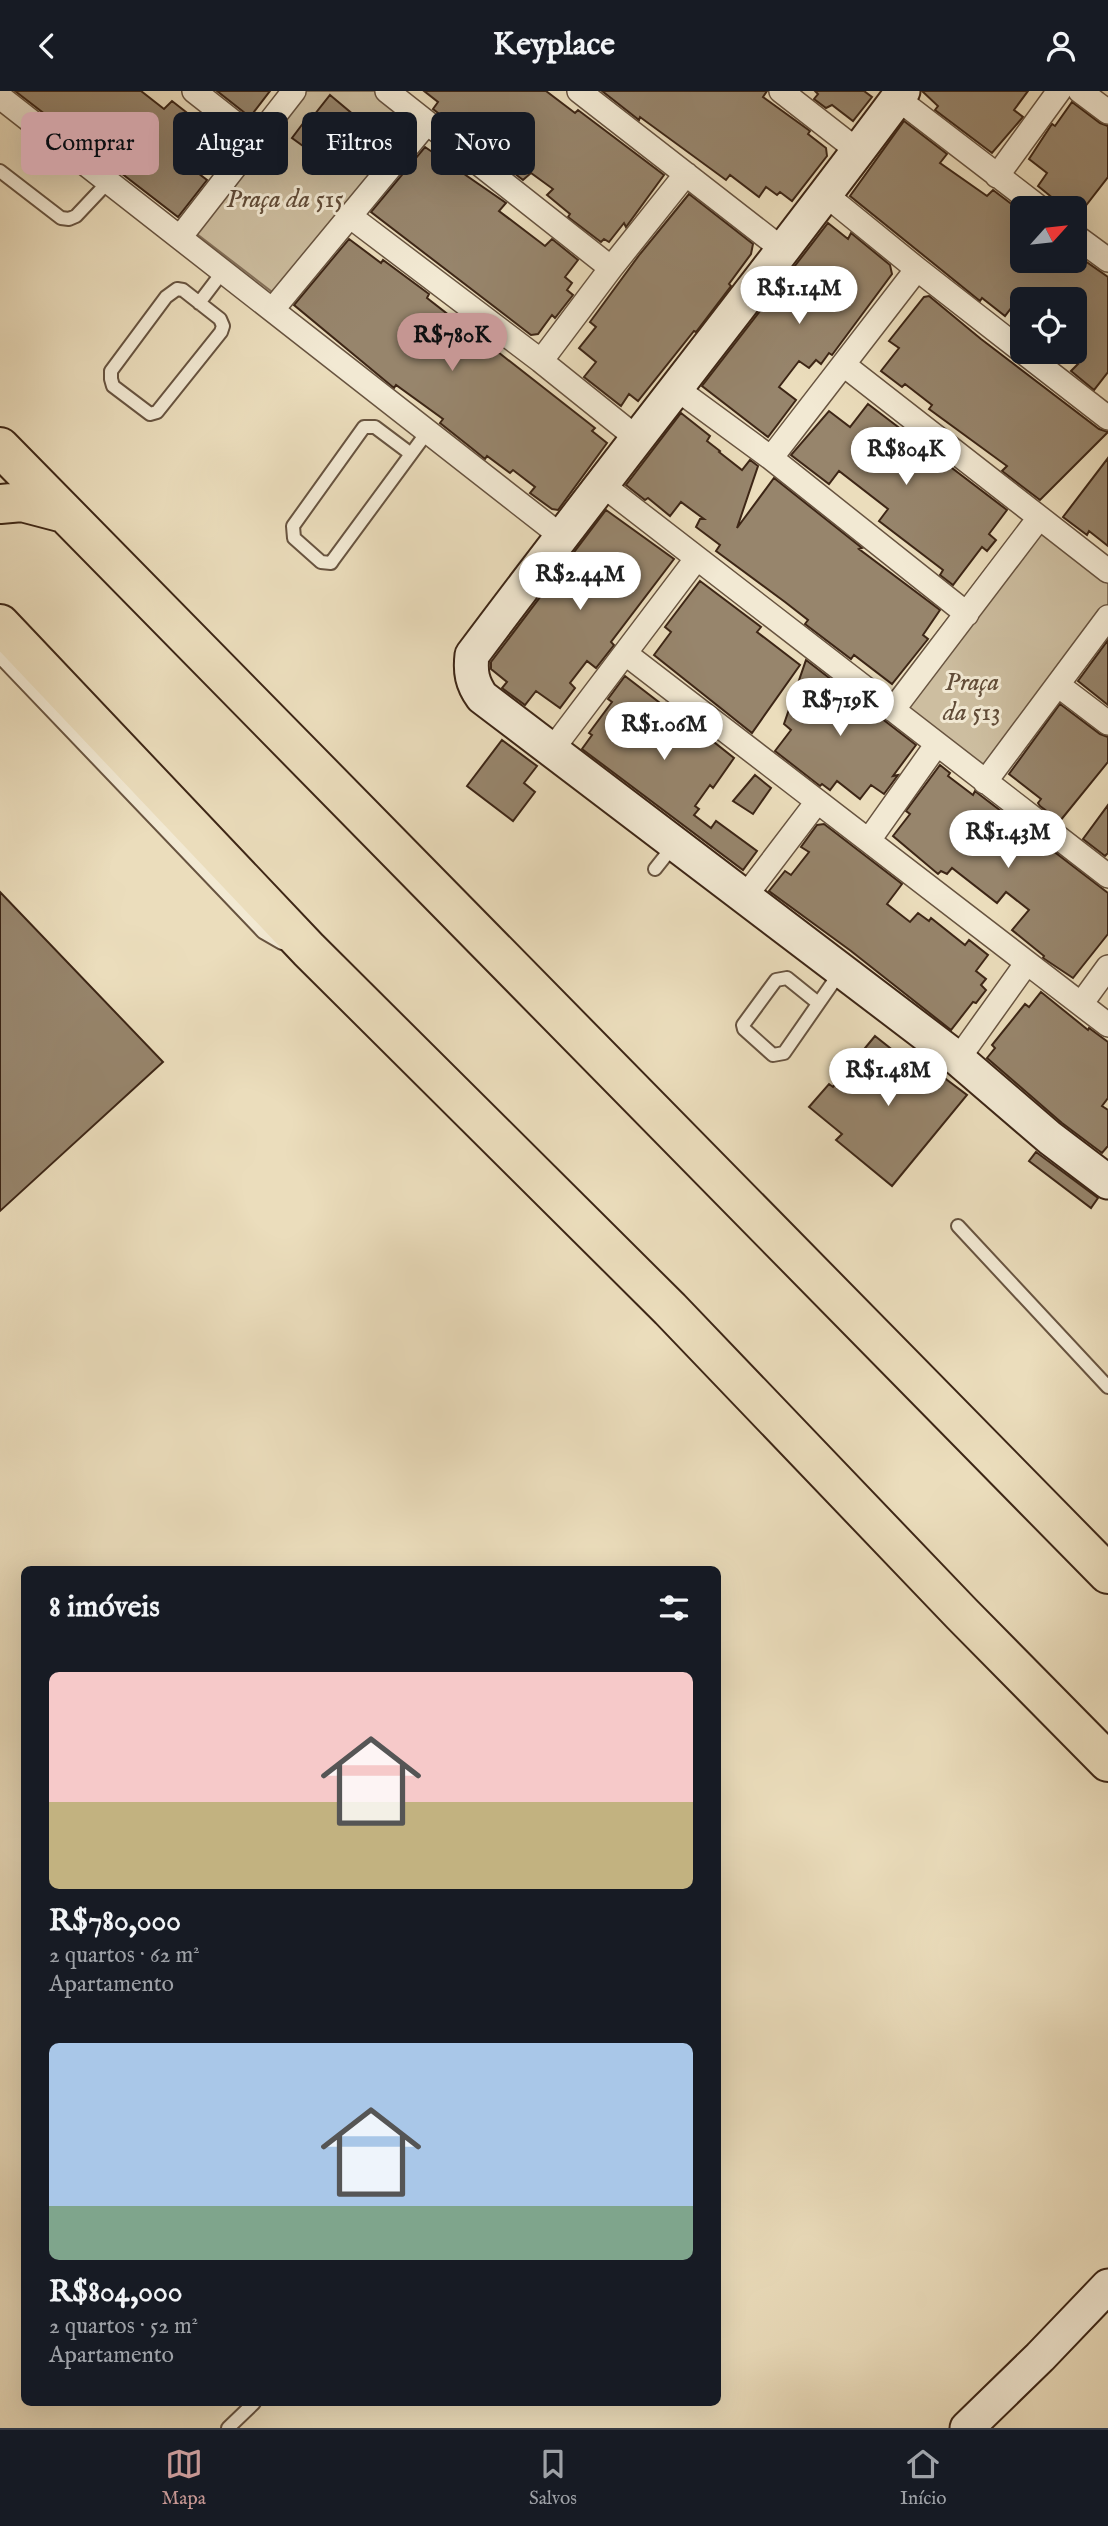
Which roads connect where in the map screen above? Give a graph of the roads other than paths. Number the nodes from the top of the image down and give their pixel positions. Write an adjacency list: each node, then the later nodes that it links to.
1 (194, 91): 10 (street)
2 (293, 91): 11 (street)
3 (387, 91): 13 (street)
4 (579, 91): 16 (street)
5 (781, 91): 14 (street)
6 (1059, 91): 18 (street)
7 (1080, 91): 12 (street)
8 (901, 95): 14 (street); 18 (street)
9 (0, 97): 19 (street)
10 (221, 112)
11 (276, 112)
12 (1108, 112)
13 (426, 124): 22 (street); 27 (street)
14 (858, 151): 20 (street)
15 (0, 171): 19 (lane)
16 (686, 174): 25 (street); 27 (street)
17 (228, 175): 23 (street)
18 (998, 176): 21 (street)
19 (109, 181): 23 (street)
20 (827, 195): 25 (street); 28 (street)
21 (1024, 196)
22 (351, 217): 31 (street); 33 (street)
23 (181, 236): 29 (street)
24 (1087, 245): 26 (street)
25 (782, 249): 36 (street)
26 (1108, 260)
27 (611, 268): 33 (street)
28 (917, 269): 32 (street); 35 (street)
29 (224, 270): 30 (lane); 31 (street)
30 (199, 303): 30 (lane)
31 (274, 309): 38 (street)
32 (1010, 342)
33 (541, 361): 39 (street)
34 (1039, 364): 37 (street)
35 (844, 365): 42 (street); 46 (street)
36 (677, 389): 39 (street); 42 (street)
37 (1108, 418)
38 (428, 431): 41 (lane); 47 (street)
39 (638, 439): 43 (street)
40 (0, 447): 45 (highway)
41 (411, 454): 41 (lane)
42 (771, 458): 50 (street)
43 (600, 484): 47 (street); 48 (street)
44 (0, 504): 45 (highway)
45 (64, 513): 76 (highway)
46 (1039, 517): 49 (street); 50 (street)
47 (561, 536): 59 (street)
48 (696, 558): 53 (street); 56 (street)
49 (1108, 571)
50 (967, 614): 56 (street)
51 (1108, 617): 55 (street)
52 (0, 624): 65 (highway)
53 (626, 654): 59 (street); 61 (street)
54 (0, 657): 65 (lane)
55 (1058, 685): 57 (street); 60 (street)
56 (893, 710): 58 (street)
57 (1108, 723)
58 (937, 744): 60 (street); 62 (street)
59 (551, 751): 64 (street)
60 (985, 782): 63 (street)
61 (817, 802): 62 (street); 64 (street)
62 (869, 840): 66 (street)
63 (1108, 876)
64 (744, 898): 68 (street)
65 (309, 950): 77 (highway)
66 (1026, 964): 70 (street); 72 (street)
67 (1108, 967): 70 (street)
68 (841, 971): 69 (lane); 72 (street)
69 (818, 1003): 69 (lane)
70 (1081, 1004): 71 (street)
71 (1108, 1025)
72 (958, 1059): 73 (street)
73 (1108, 1182)
74 (958, 1226): 75 (lane)
75 (1108, 1387)
76 (1108, 1574)
77 (1108, 1762)
78 (1108, 2286): 81 (street)
79 (251, 2406): 80 (lane)
80 (228, 2428)
81 (967, 2428)

